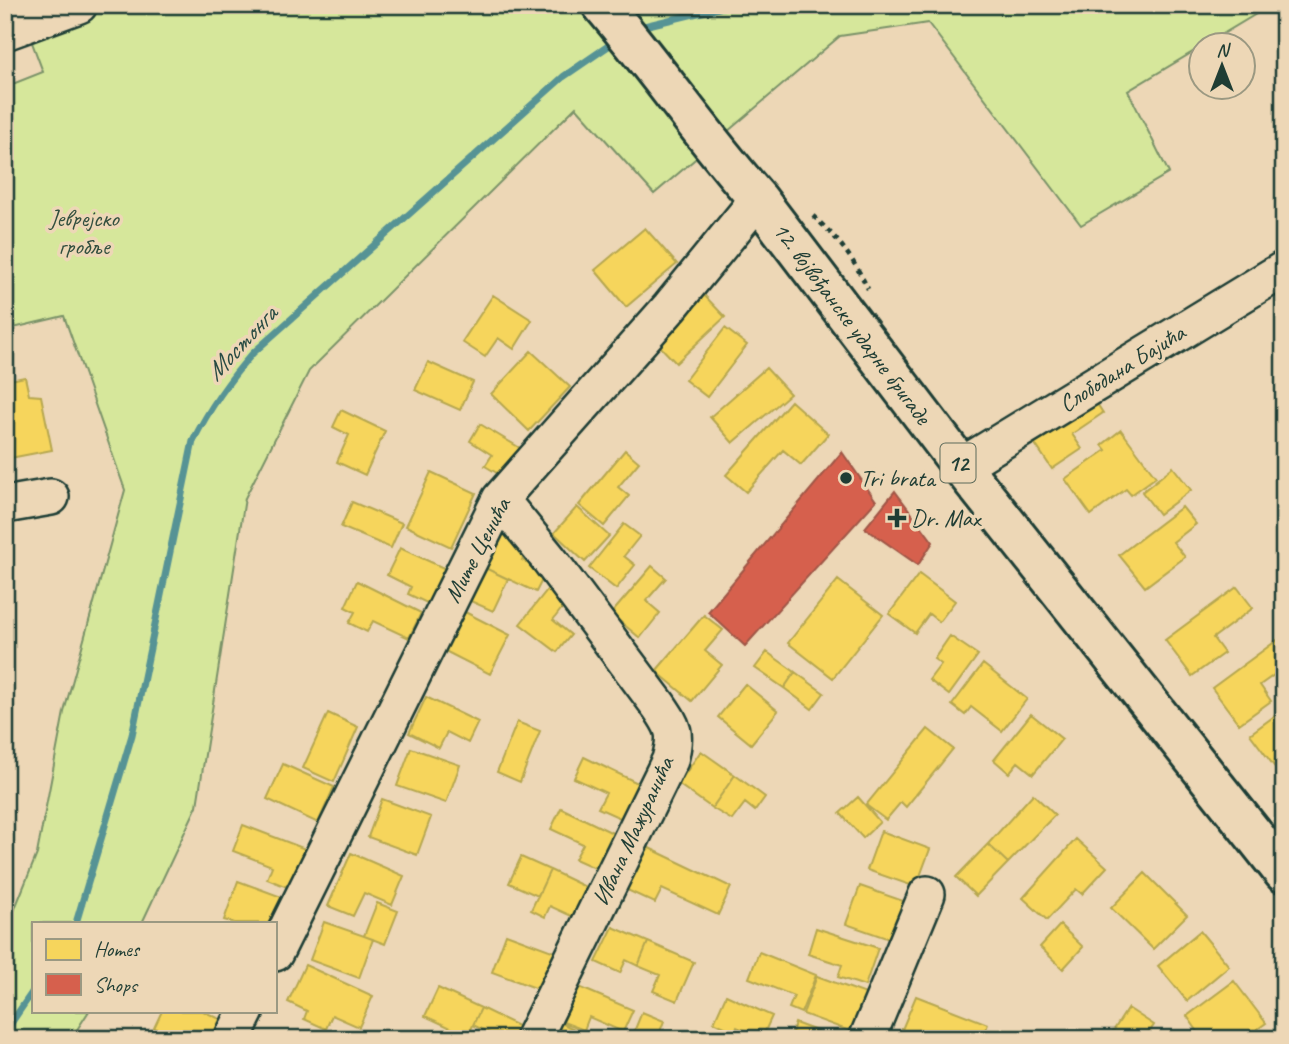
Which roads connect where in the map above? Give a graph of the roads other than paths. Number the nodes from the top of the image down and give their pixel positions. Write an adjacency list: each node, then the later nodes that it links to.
1 (79, 5): 3 (street)
2 (602, 5): 4 (main road, 12. војвођанске ударне бригаде / 12)
3 (5, 32)
4 (758, 198): 6 (main road, 12. војвођанске ударне бригаде / 12); 8 (street, Мите Ценића)
5 (1284, 269): 6 (street, Слободана Бајића)
6 (961, 466): 10 (main road, 12. војвођанске ударне бригаде / 12)
7 (51, 497): 9 (street)
8 (500, 499): 12 (street, Мите Ценића); 15 (street, Ивана Мажуранића)
9 (5, 506)
10 (1284, 873)
11 (927, 894): 16 (street)
12 (276, 951)
13 (246, 1012): 14 (street)
14 (232, 1039)
15 (533, 1039)
16 (867, 1039)

